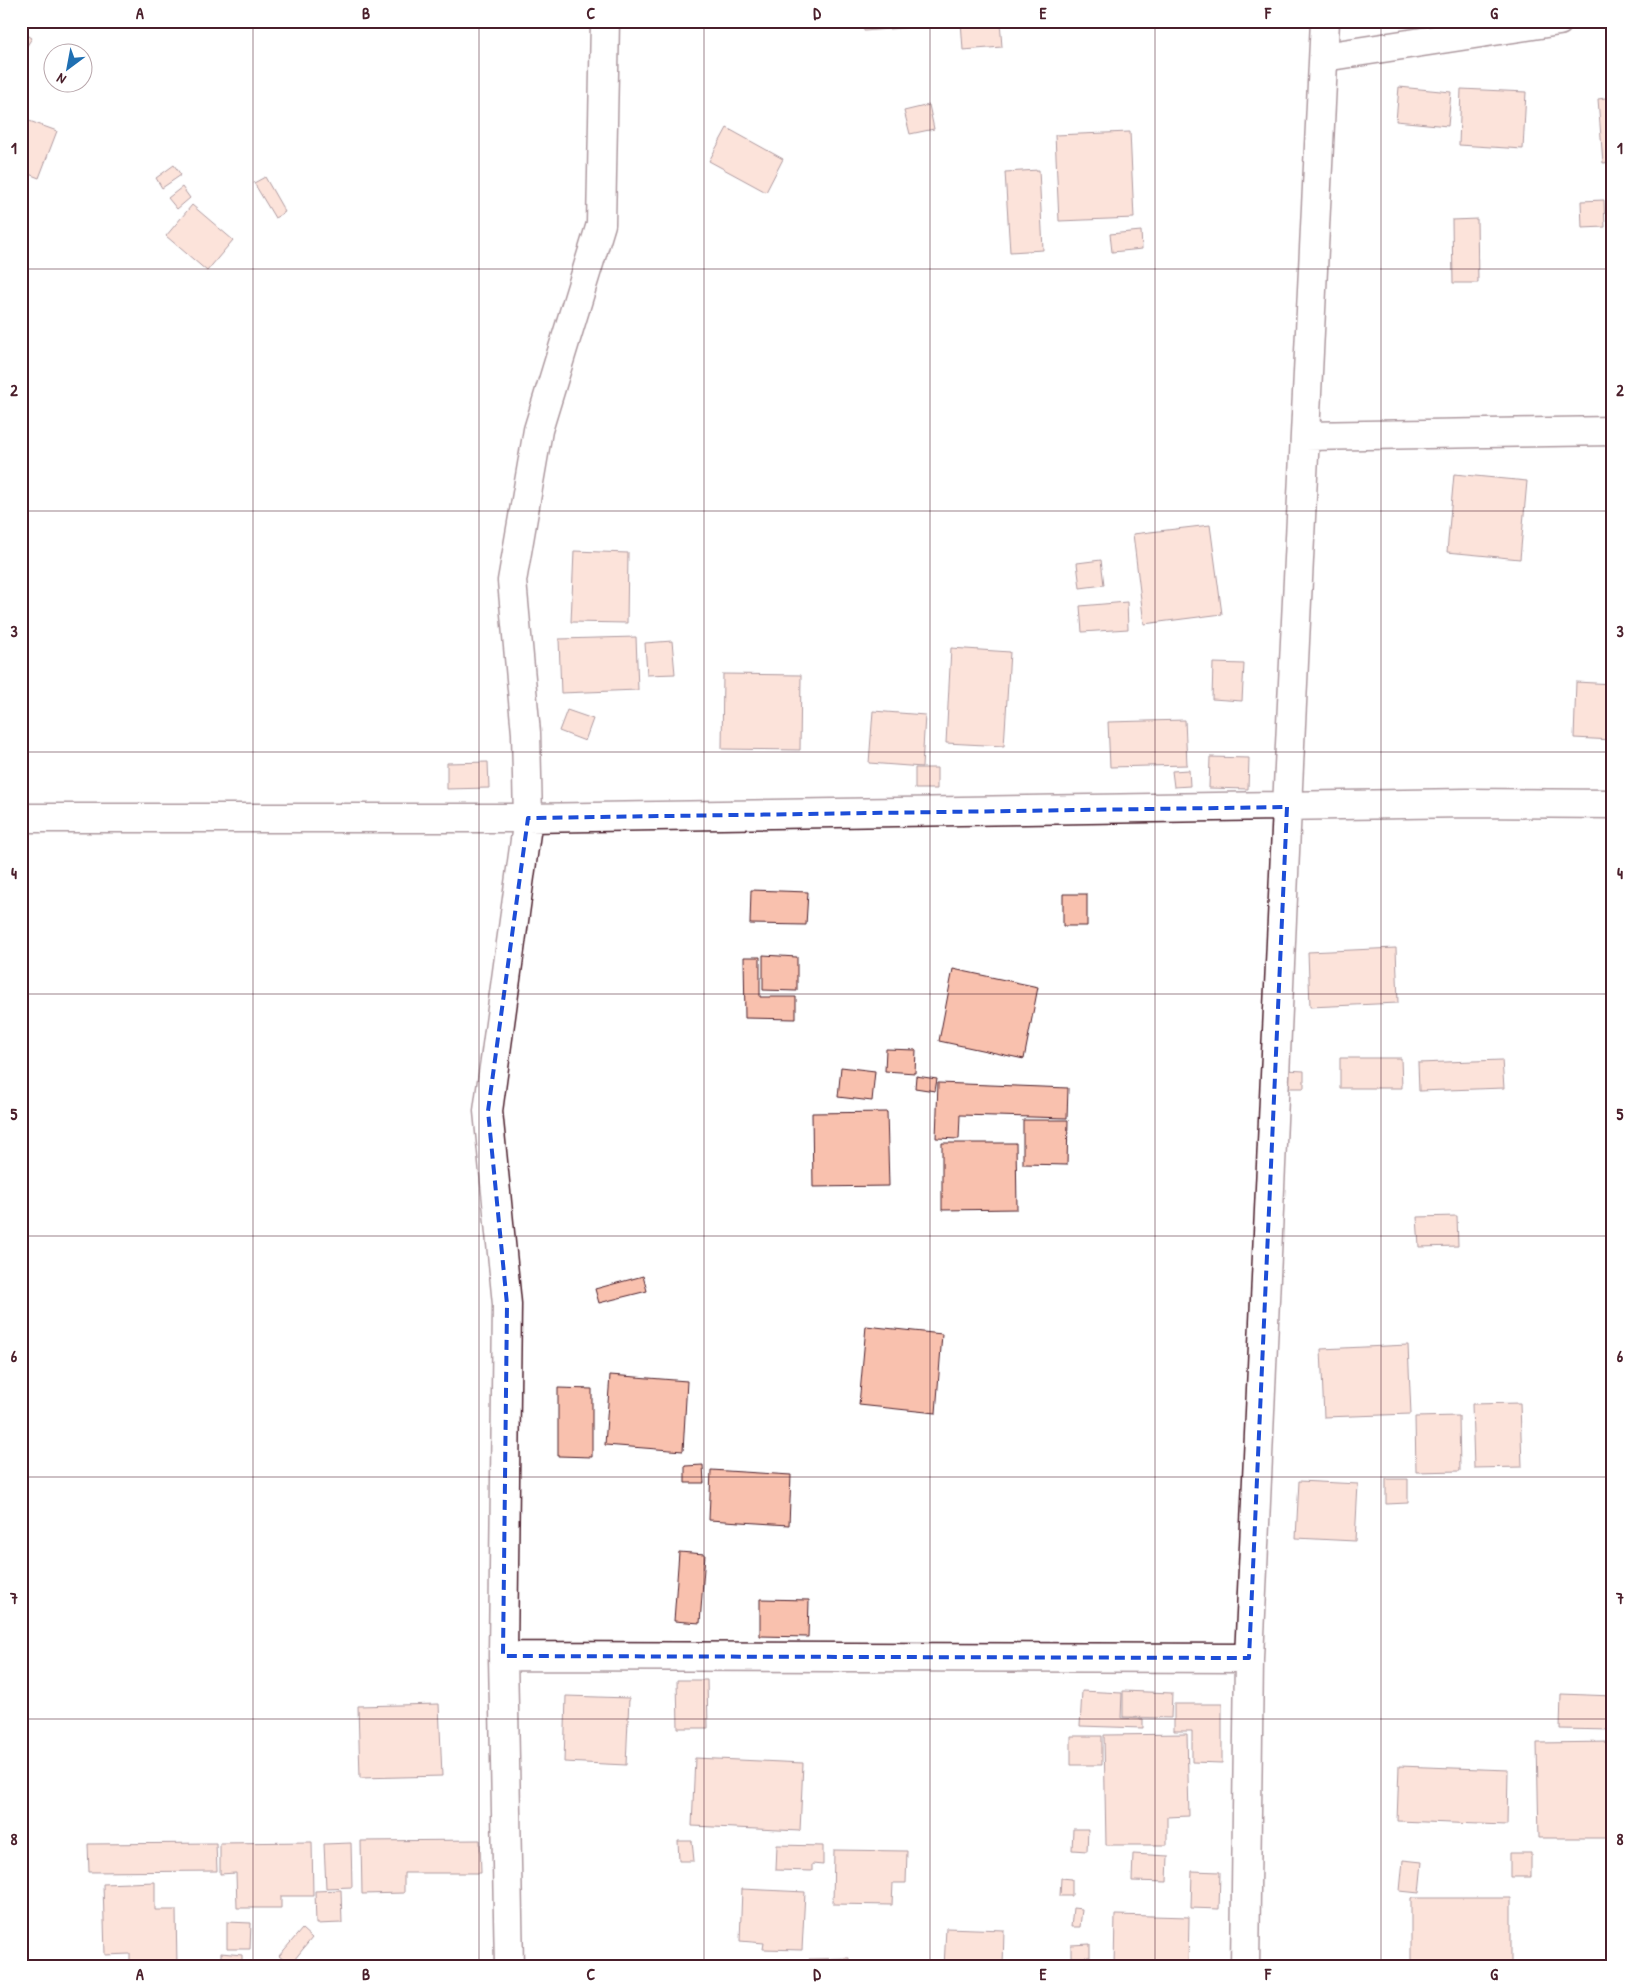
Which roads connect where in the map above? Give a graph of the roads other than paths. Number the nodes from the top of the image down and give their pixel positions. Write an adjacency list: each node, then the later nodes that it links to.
1 (605, 21): 10 (street)
2 (1325, 21): 4 (street)
3 (1559, 21): 4 (street)
4 (1324, 57): 6 (street)
5 (1613, 431): 6 (street)
6 (1305, 436): 8 (street)
7 (1613, 804): 8 (street)
8 (1287, 807): 10 (street); 12 (street)
9 (21, 818): 10 (street)
10 (528, 818): 11 (street)
11 (503, 1656): 12 (street); 13 (street)
12 (1249, 1658): 14 (street)
13 (510, 1967)
14 (1245, 1967)

